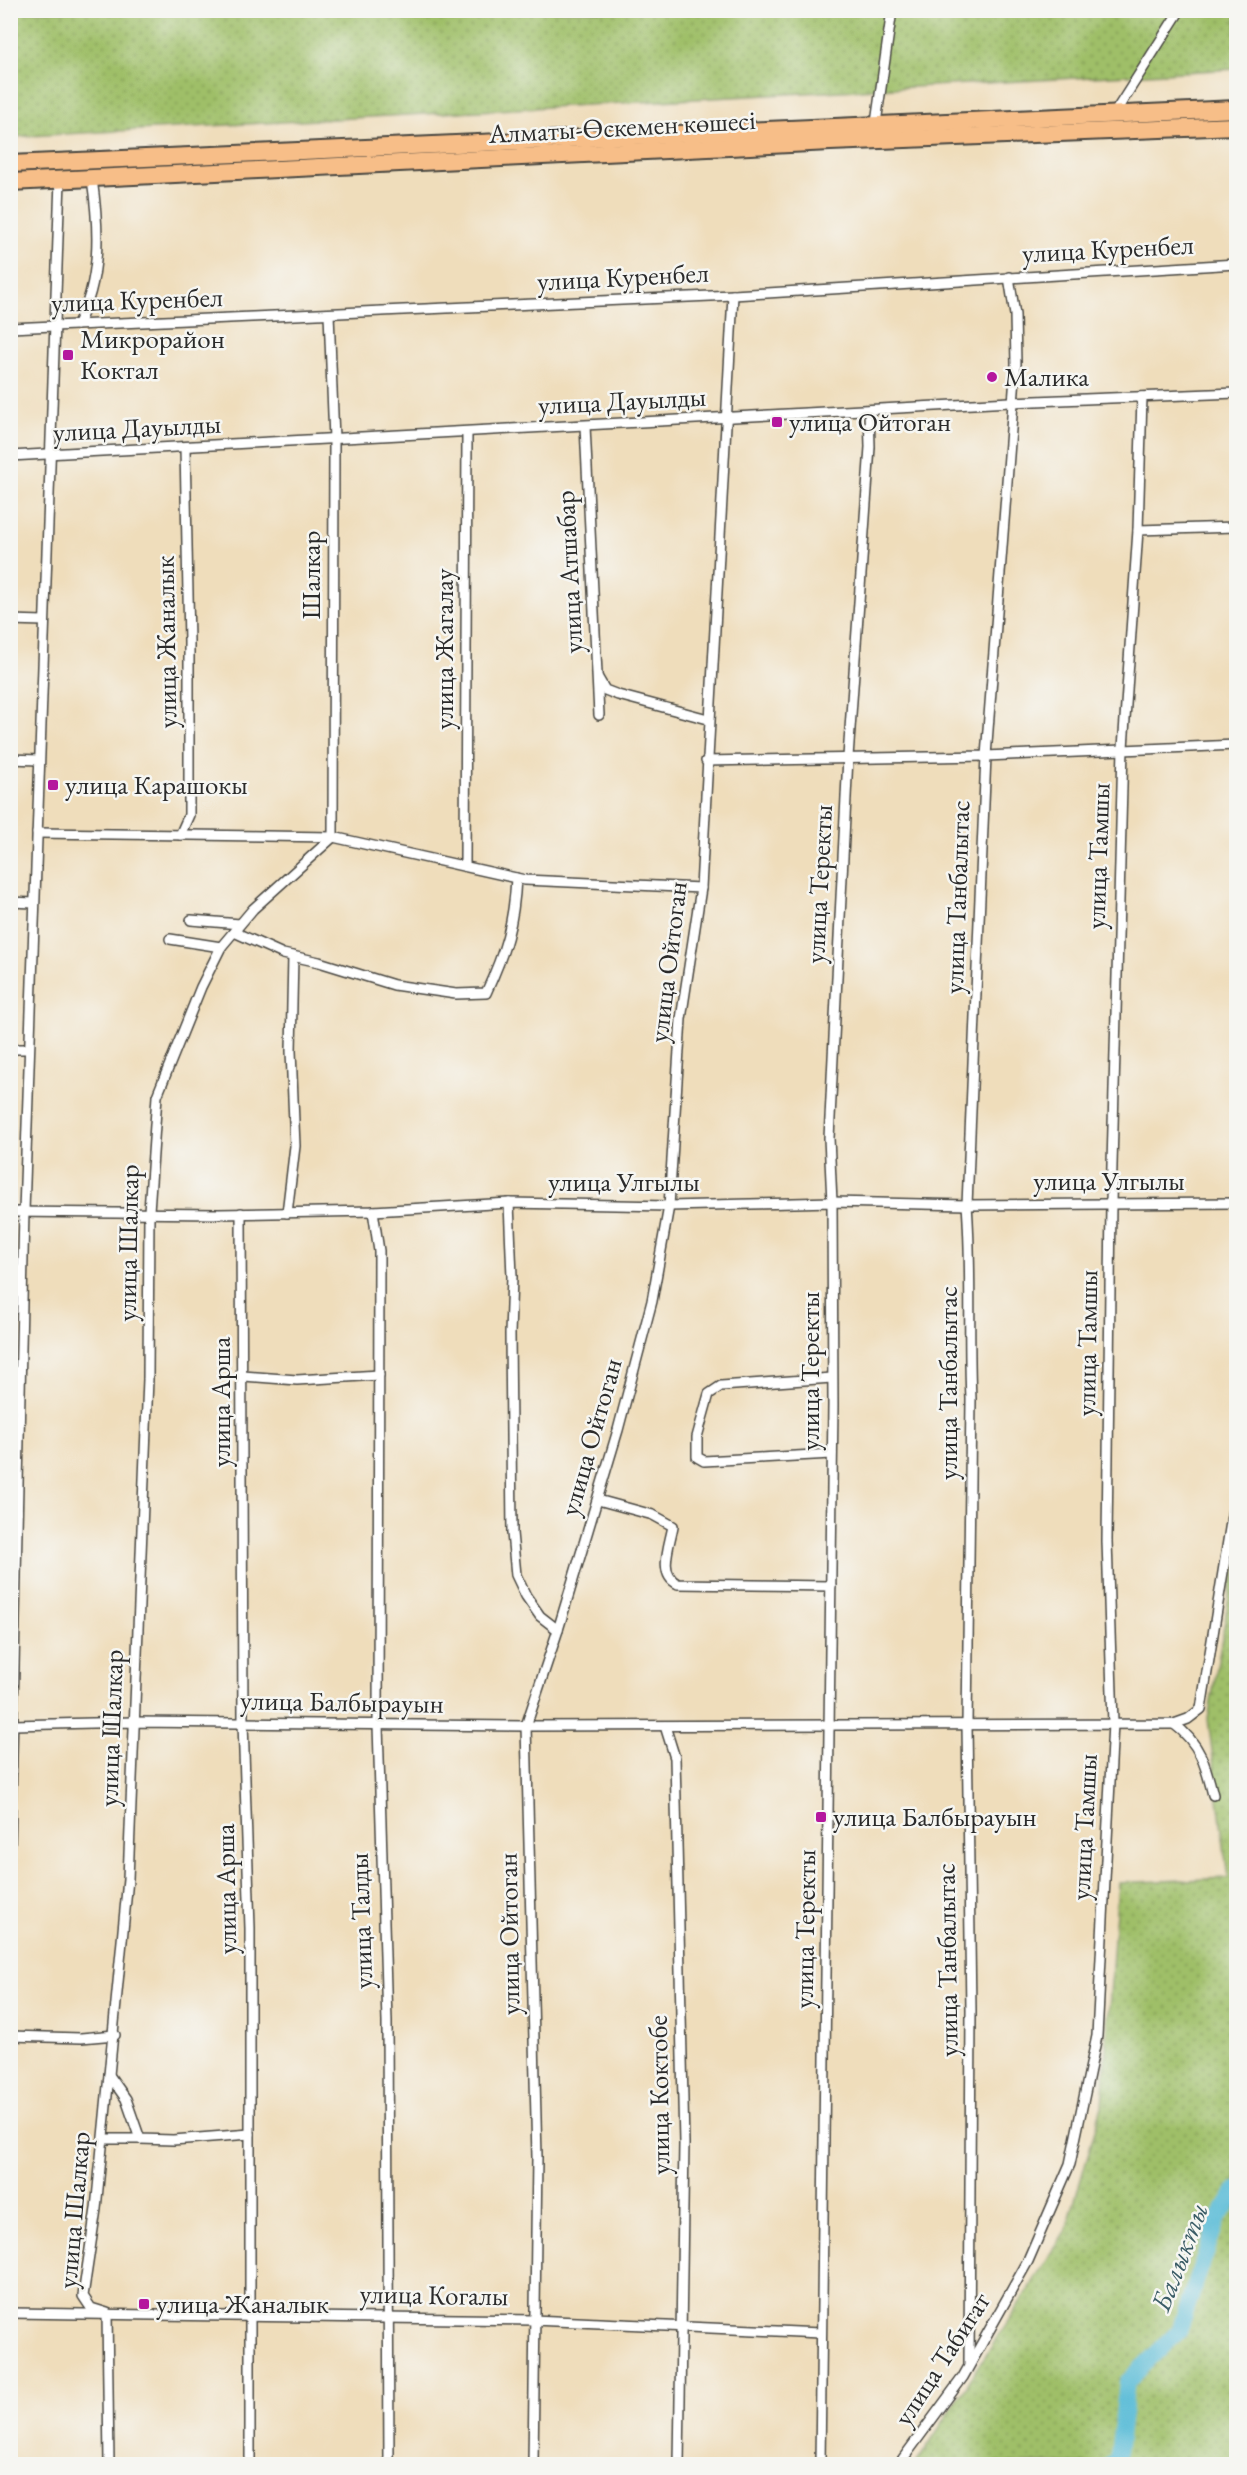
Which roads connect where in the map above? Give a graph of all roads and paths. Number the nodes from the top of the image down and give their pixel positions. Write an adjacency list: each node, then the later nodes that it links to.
1 (892, 10): 5 (street)
2 (1180, 10): 4 (street)
3 (1236, 109): 4 (highway, Алматы-Өскемен көшесі)
4 (1114, 114): 5 (highway, Алматы-Өскемен көшесі)
5 (876, 123): 6 (highway, Алматы-Өскемен көшесі)
6 (830, 125): 8 (highway); 9 (highway, Алматы-Өскемен көшесі)
7 (1236, 126): 8 (highway, Алматы-Өскемен көшесі)
8 (830, 142): 11 (highway, Алматы-Өскемен көшесі)
9 (80, 160): 10 (highway, Алматы-Өскемен көшесі); 11 (highway)
10 (10, 164)
11 (86, 179): 12 (highway, Алматы-Өскемен көшесі); 18 (street)
12 (60, 180): 13 (highway, Алматы-Өскемен көшесі); 19 (street)
13 (10, 182)
14 (1236, 264): 15 (street, улица Куренбел)
15 (1009, 277): 16 (street, улица Куренбел); 23 (street, улица Танбалытас)
16 (733, 294): 17 (street, улица Куренбел); 25 (street, улица Ойтоган)
17 (330, 314): 18 (street, улица Куренбел); 28 (street, Шалкар)
18 (77, 325): 19 (street, улица Куренбел)
19 (55, 326): 20 (street, улица Куренбел); 30 (street)
20 (10, 328)
21 (1236, 393): 22 (street, улица Дауылды)
22 (1142, 397): 23 (street, улица Дауылды); 33 (street, улица Тамшы)
23 (1014, 402): 24 (street, улица Дауылды); 41 (street, улица Танбалытас)
24 (869, 410): 25 (street, улица Дауылды); 42 (street, улица Теректы)
25 (726, 417): 26 (street, улица Дауылды); 38 (street, улица Ойтоган)
26 (585, 426): 27 (street, улица Дауылды); 36 (street, улица Атшабар)
27 (467, 432): 28 (street, улица Дауылды); 49 (street, улица Жагалау)
28 (334, 439): 29 (street, улица Дауылды); 48 (street, Шалкар)
29 (185, 447): 30 (street, улица Дауылды); 47 (street, улица Жаналык)
30 (50, 455): 31 (street, улица Дауылды); 35 (street)
31 (10, 456)
32 (1236, 527): 33 (street)
33 (1138, 530): 40 (street, улица Тамшы)
34 (10, 620): 35 (street)
35 (44, 621): 44 (street)
36 (597, 676): 37 (street, улица Атшабар); 38 (street)
37 (599, 715)
38 (708, 719): 45 (street, улица Ойтоган)
39 (1236, 745): 40 (street)
40 (1123, 748): 41 (street); 63 (street, улица Тамшы)
41 (986, 756): 42 (street); 65 (street, улица Танбалытас)
42 (848, 757): 45 (street); 61 (street, улица Теректы)
43 (10, 759): 44 (street)
44 (39, 760): 46 (street)
45 (706, 761): 51 (street, улица Ойтоган)
46 (37, 833): 47 (street); 53 (street)
47 (180, 835): 48 (street)
48 (333, 837): 49 (street); 55 (street, улица Шалкар)
49 (465, 866): 50 (street)
50 (516, 878): 51 (street); 58 (street)
51 (701, 888): 66 (street, улица Ойтоган)
52 (10, 902): 53 (street)
53 (34, 903): 60 (street)
54 (191, 920): 55 (street)
55 (237, 928): 57 (street, улица Шалкар); 58 (street)
56 (170, 939): 57 (street)
57 (221, 947): 68 (street, улица Шалкар)
58 (293, 956): 72 (street)
59 (10, 1049): 60 (street)
60 (29, 1049): 67 (street)
61 (832, 1202): 65 (street, улица Улгылы); 66 (street, улица Улгылы); 75 (street, улица Теректы)
62 (509, 1203): 66 (street, улица Улгылы); 69 (street, улица Улгылы); 80 (street)
63 (1111, 1203): 64 (street, улица Улгылы); 65 (street, улица Улгылы); 84 (street, улица Тамшы)
64 (1236, 1203)
65 (967, 1205): 88 (street, улица Танбалытас)
66 (669, 1206): 78 (street, улица Ойтоган)
67 (24, 1211): 68 (street, улица Улгылы); 70 (street, улица Улгылы); 81 (street)
68 (149, 1211): 71 (street, улица Улгылы); 82 (street, улица Шалкар)
69 (373, 1211): 72 (street, улица Улгылы); 74 (street, улица Талды)
70 (10, 1212)
71 (241, 1213): 72 (street, улица Улгылы); 73 (street, улица Арша)
72 (287, 1213)
73 (243, 1376): 74 (street); 83 (street, улица Арша)
74 (379, 1376): 87 (street, улица Талды)
75 (832, 1378): 76 (street, улица Теректы); 76 (street)
76 (832, 1454): 79 (street, улица Теректы)
77 (1236, 1491): 85 (street)
78 (598, 1500): 79 (street); 80 (street, улица Ойтоган)
79 (831, 1587): 91 (street, улица Теректы)
80 (558, 1630): 89 (street, улица Ойтоган)
81 (11, 1710): 86 (street)
82 (133, 1722): 83 (street, улица Балбырауын); 86 (street, улица Балбырауын); 94 (street, улица Шалкар)
83 (243, 1722): 87 (street, улица Балбырауын); 97 (street, улица Арша)
84 (1113, 1723): 85 (street, улица Балбырауын); 88 (street, улица Балбырауын); 100 (street, улица Тамшы)
85 (1174, 1724): 92 (street)
86 (13, 1725): 93 (street)
87 (378, 1725): 89 (street, улица Балбырауын); 104 (street, улица Талды)
88 (967, 1725): 91 (street, улица Балбырауын); 108 (street, улица Танбалытас)
89 (526, 1726): 90 (street, улица Балбырауын); 105 (street, улица Ойтоган)
90 (665, 1726): 91 (street, улица Балбырауын); 106 (street, улица Коктобе)
91 (830, 1726): 107 (street, улица Теректы)
92 (1213, 1796)
93 (10, 1849)
94 (115, 2035): 95 (street); 96 (street, улица Шалкар)
95 (10, 2036)
96 (109, 2075): 98 (street, улица Шалкар); 99 (street)
97 (250, 2134): 99 (street); 103 (street, улица Арша)
98 (103, 2139): 99 (street); 102 (street, улица Шалкар)
99 (140, 2139)
100 (1020, 2275): 108 (street, улица Табигат)
101 (10, 2313): 102 (street, улица Когалы)
102 (107, 2313): 103 (street, улица Когалы); 109 (street, улица Шалкар)
103 (249, 2316): 104 (street, улица Когалы); 110 (street, улица Арша)
104 (386, 2316): 105 (street, улица Когалы); 111 (street, улица Талды)
105 (533, 2320): 106 (street, улица Когалы); 112 (street, улица Ойтоган)
106 (680, 2327): 107 (street, улица Когалы); 113 (street, улица Коктобе)
107 (820, 2333): 114 (street, улица Теректы)
108 (969, 2366): 115 (street, улица Табигат)
109 (109, 2464)
110 (250, 2464)
111 (389, 2464)
112 (533, 2464)
113 (679, 2464)
114 (820, 2464)
115 (899, 2464)

